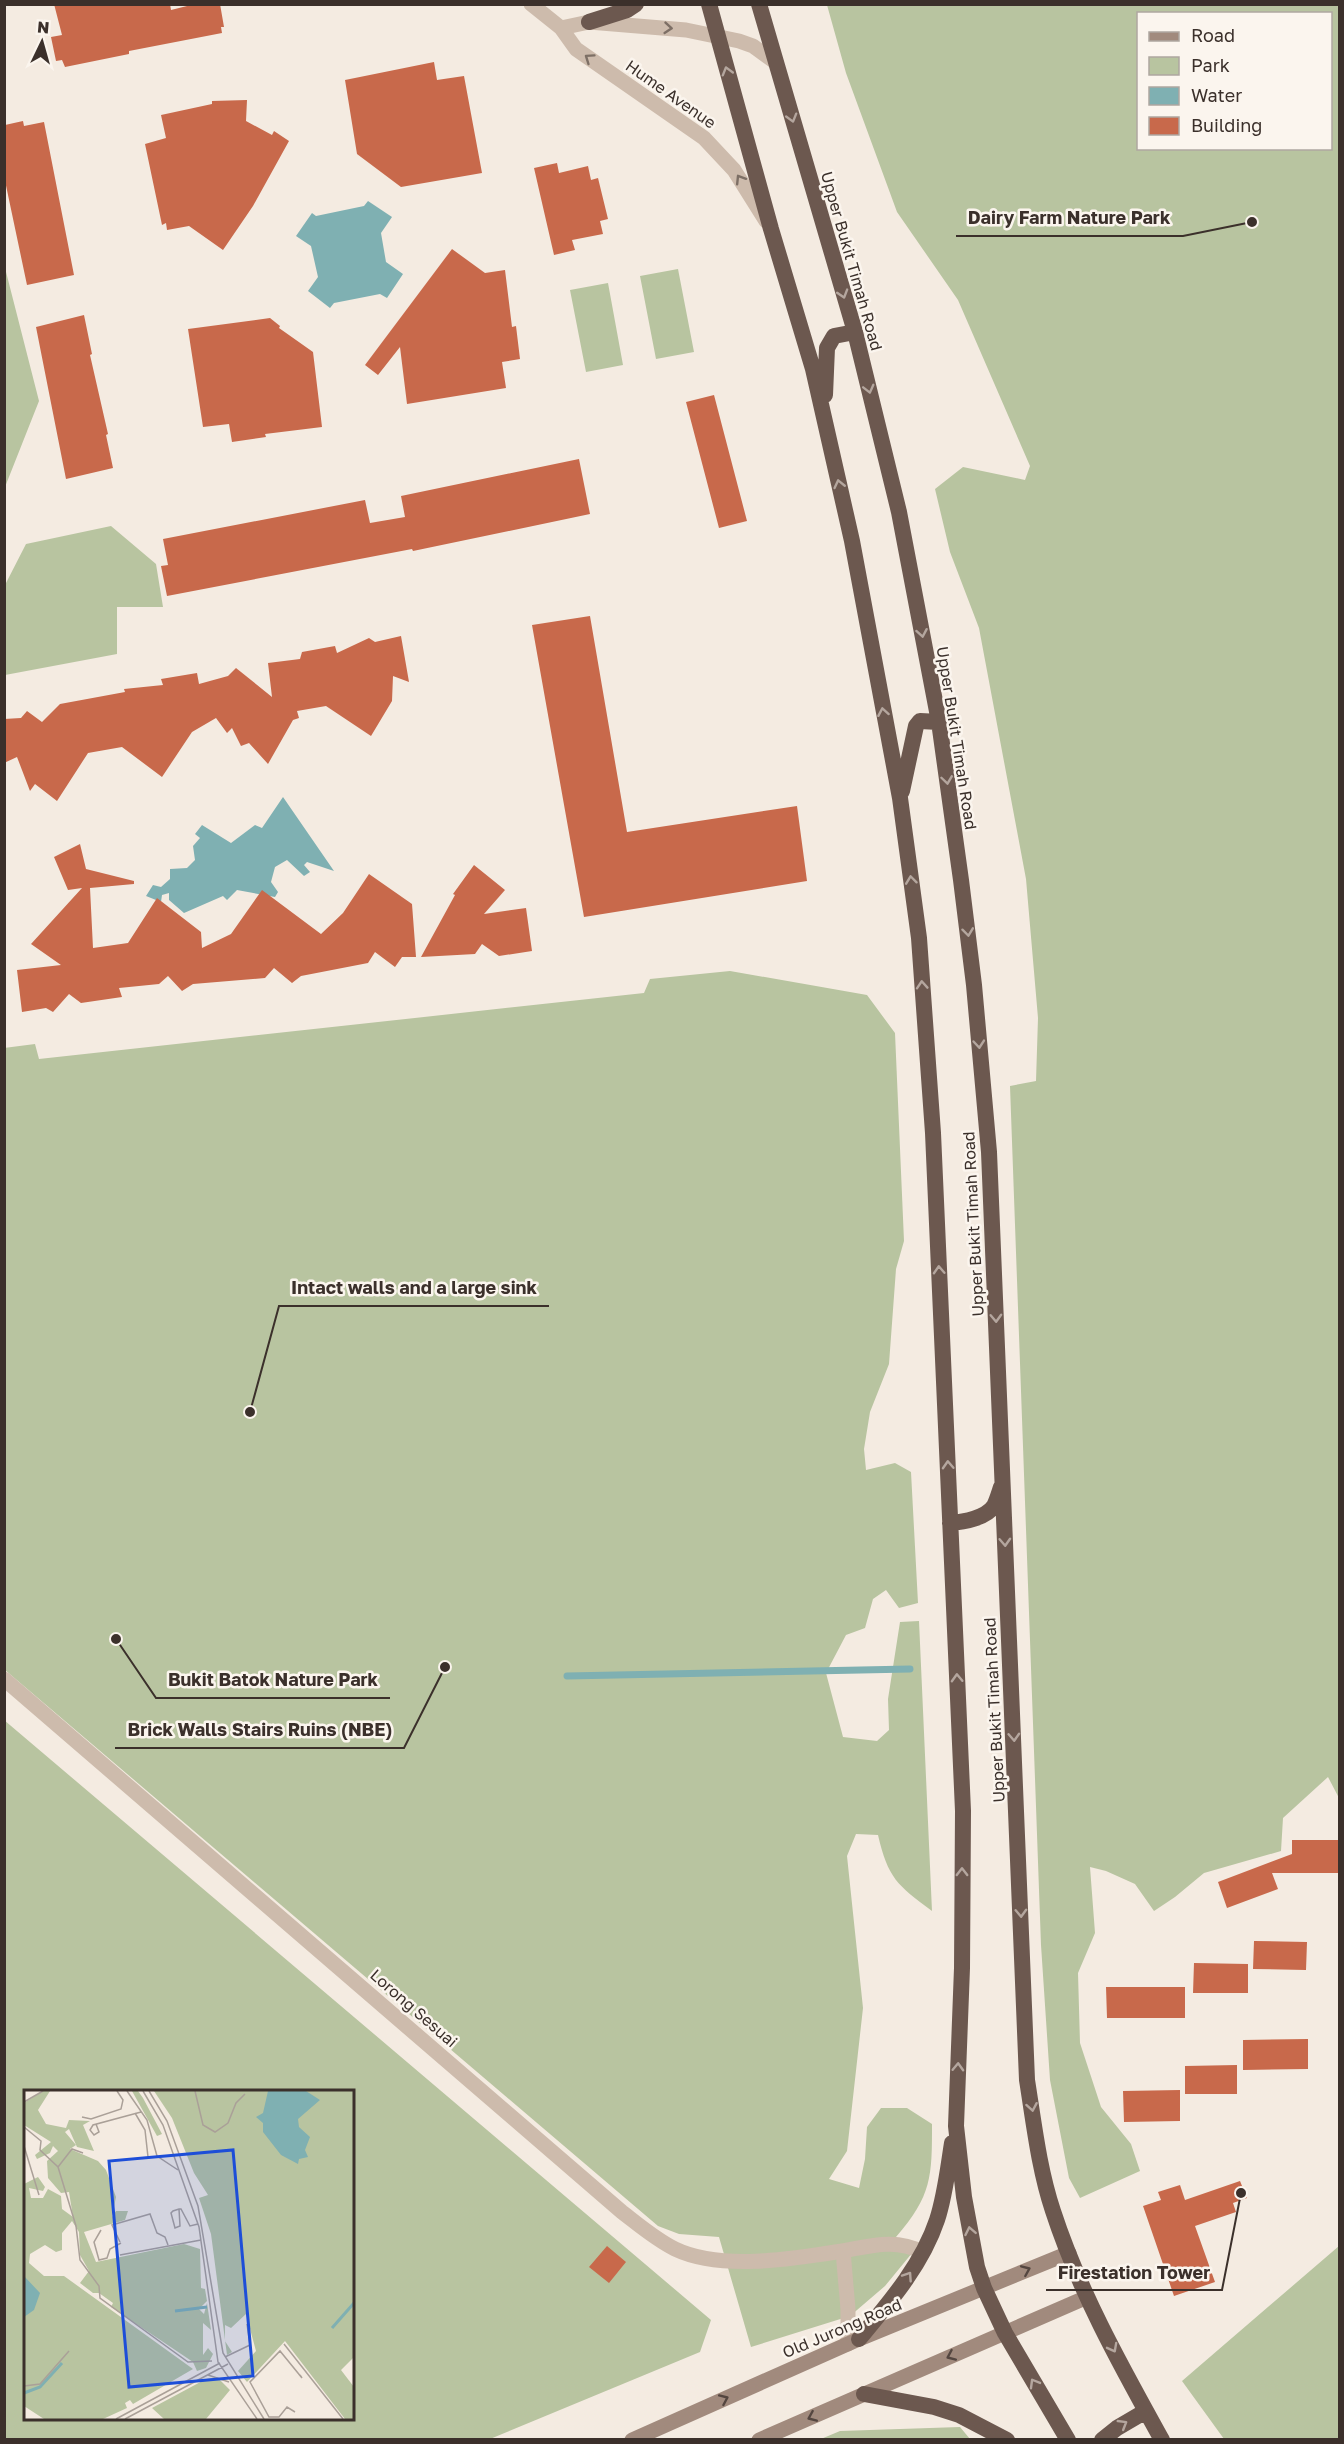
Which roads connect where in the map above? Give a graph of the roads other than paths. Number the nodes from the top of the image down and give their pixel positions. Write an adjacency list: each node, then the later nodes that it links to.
1 (531, 4): 6 (street, Hume Avenue)
2 (636, 4): 5 (highway)
3 (709, 4): 7 (highway)
4 (759, 4): 8 (highway, Upper Bukit Timah Road)
5 (589, 22): 6 (street); 7 (street, one-way to 7)
6 (561, 28): 9 (street, Hume Avenue, one-way to 6)
7 (717, 35): 8 (street); 9 (highway, one-way to 7)
8 (776, 62): 10 (highway, Upper Bukit Timah Road, one-way to 10)
9 (771, 229): 11 (highway)
10 (855, 332): 11 (highway); 12 (highway, Upper Bukit Timah Road, one-way to 12)
11 (825, 419): 13 (highway, one-way to 11)
12 (939, 722): 13 (highway); 14 (highway, Upper Bukit Timah Road, one-way to 14)
13 (900, 798): 15 (highway, one-way to 13)
14 (1002, 1484): 15 (highway); 20 (highway, Upper Bukit Timah Road, one-way to 20)
15 (950, 1523): 17 (highway, one-way to 15)
16 (4, 1679): 18 (street, Lorong Sesuai)
17 (956, 2126): 19 (highway); 21 (highway, one-way to 17)
18 (843, 2251): 19 (street, Lorong Sesuai); 24 (street)
19 (922, 2252): 24 (highway, one-way to 19)
20 (1069, 2253): 21 (main road, Old Jurong Road, one-way to 20); 22 (highway, Upper Bukit Timah Road)
21 (984, 2288): 23 (highway); 24 (main road, Old Jurong Road)
22 (1087, 2298): 23 (main road); 26 (highway, Upper Bukit Timah Road, one-way to 26)
23 (1005, 2333): 25 (main road, one-way to 25); 30 (highway, one-way to 23)
24 (853, 2341): 27 (main road, Old Jurong Road, one-way to 24)
25 (864, 2394): 28 (main road, one-way to 28); 29 (highway)
26 (1146, 2411): 31 (highway, one-way to 26); 32 (highway, Upper Bukit Timah Road)
27 (632, 2439)
28 (759, 2439)
29 (1007, 2439)
30 (1068, 2439)
31 (1102, 2439)
32 (1162, 2439)

